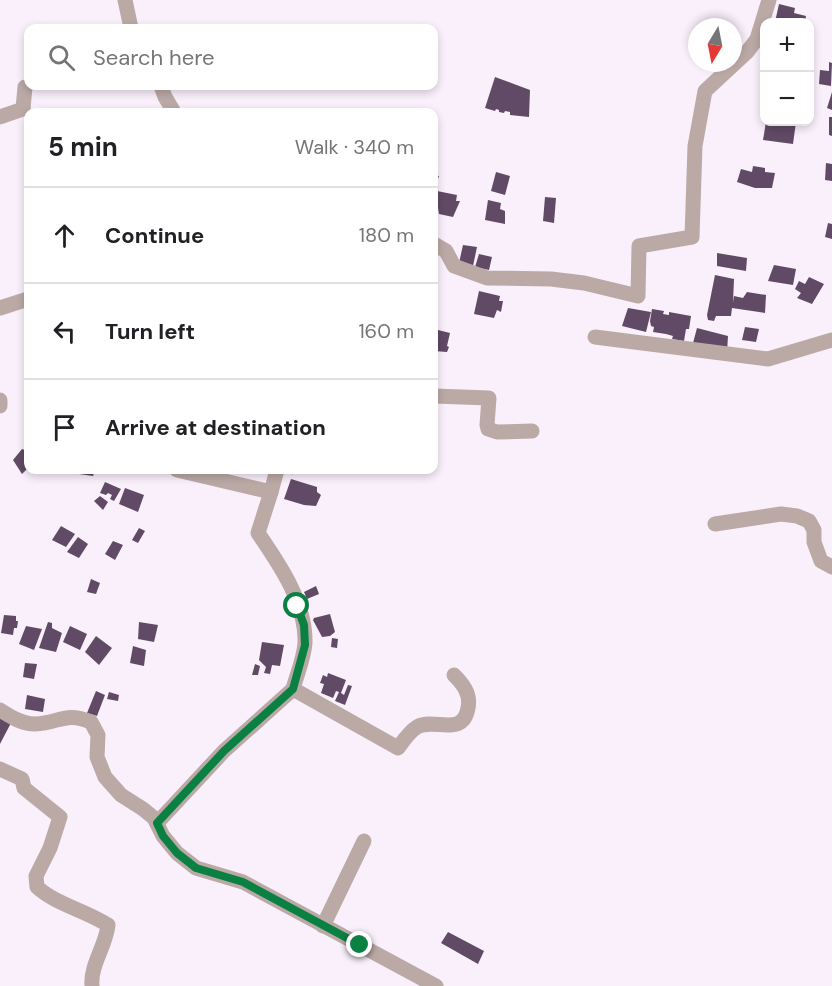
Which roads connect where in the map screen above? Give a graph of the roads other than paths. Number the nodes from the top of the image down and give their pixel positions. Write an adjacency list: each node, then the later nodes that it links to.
1 (125, 0): 3 (street)
2 (769, 0): 8 (street)
3 (130, 24)
4 (25, 90): 7 (street)
5 (162, 90): 6 (street)
6 (172, 108)
7 (0, 117)
8 (438, 246)
9 (24, 301): 10 (street)
10 (0, 308)
11 (595, 337): 12 (street)
12 (832, 340)
13 (438, 396): 16 (street)
14 (0, 400): 15 (street)
15 (0, 406)
16 (532, 431)
17 (194, 474): 19 (street)
18 (276, 474): 19 (street)
19 (271, 492): 23 (street)
20 (715, 524): 21 (street)
21 (832, 567)
22 (454, 675): 23 (street)
23 (293, 689): 26 (street)
24 (0, 710): 26 (street)
25 (0, 769): 29 (street)
26 (157, 823): 28 (street)
27 (364, 841): 28 (street)
28 (323, 926): 30 (street)
29 (92, 986)
30 (436, 986)

